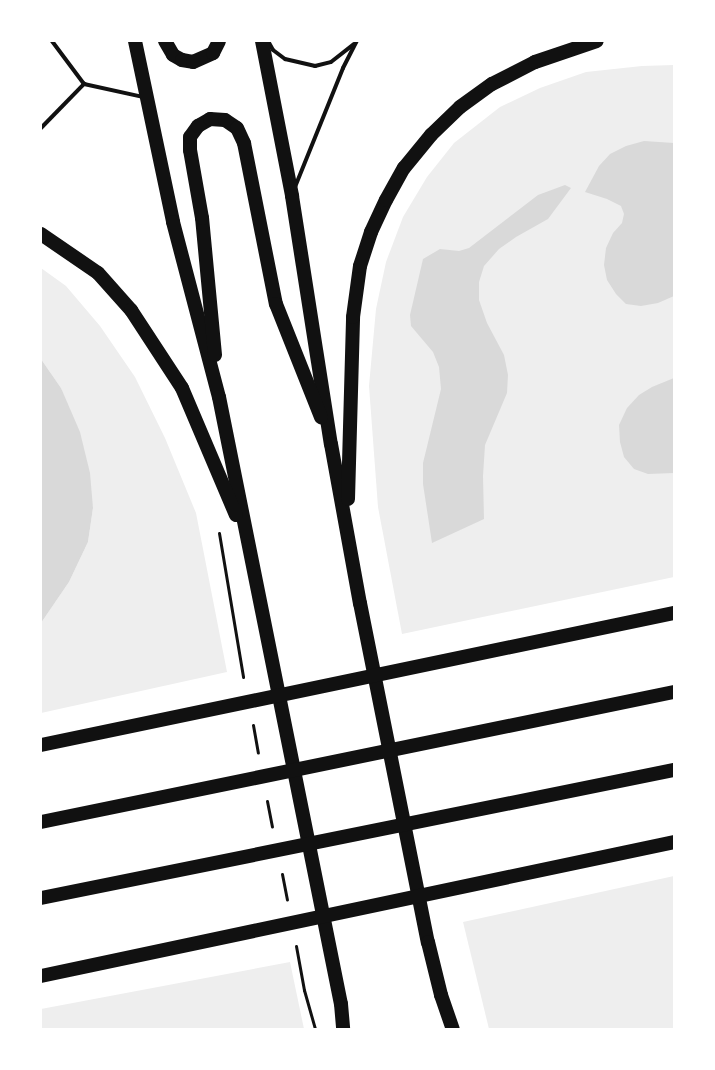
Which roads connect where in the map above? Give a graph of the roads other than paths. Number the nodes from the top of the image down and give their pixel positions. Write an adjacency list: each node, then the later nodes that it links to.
1 (52, 41): 9 (lane)
2 (135, 41): 10 (highway)
3 (165, 41): 4 (highway)
4 (219, 41)
5 (262, 41): 12 (highway)
6 (268, 41): 8 (lane)
7 (597, 41): 16 (highway)
8 (356, 42): 12 (lane)
9 (84, 84): 10 (lane); 11 (lane)
10 (147, 98): 14 (highway)
11 (41, 128)
12 (292, 196): 15 (highway)
13 (41, 234): 17 (highway)
14 (219, 397): 15 (highway); 17 (highway)
15 (331, 444): 16 (highway)
16 (347, 524): 27 (highway)
17 (247, 542): 26 (highway)
18 (674, 613): 20 (highway)
19 (674, 692): 22 (highway)
20 (41, 745)
21 (674, 770): 24 (highway)
22 (41, 822)
23 (674, 842): 25 (highway)
24 (41, 898)
25 (41, 976)
26 (343, 1029)
27 (453, 1029)

